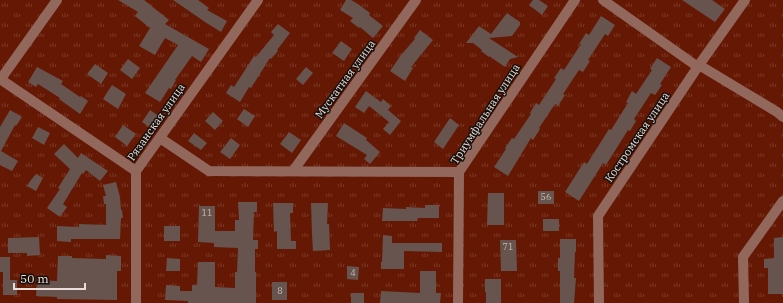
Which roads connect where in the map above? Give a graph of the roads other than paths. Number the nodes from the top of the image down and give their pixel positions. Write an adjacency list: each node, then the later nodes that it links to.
1 (57, 0): 8 (street)
2 (258, 0): 10 (street, Рязанская улица)
3 (416, 0): 12 (street, Мускатная улица)
4 (575, 0): 13 (street, Триумфальная улица)
5 (603, 0): 7 (street)
6 (744, 0): 7 (street, Костромская улица)
7 (699, 66): 9 (street); 17 (street, Костромская улица)
8 (0, 80): 11 (street)
9 (783, 117)
10 (160, 138): 11 (street, Рязанская улица); 12 (street)
11 (136, 171): 15 (street, Рязанская улица)
12 (293, 171): 13 (street)
13 (460, 172): 16 (street, Триумфальная улица)
14 (783, 201): 18 (street)
15 (136, 303)
16 (458, 303)
17 (599, 303)
18 (744, 303)

